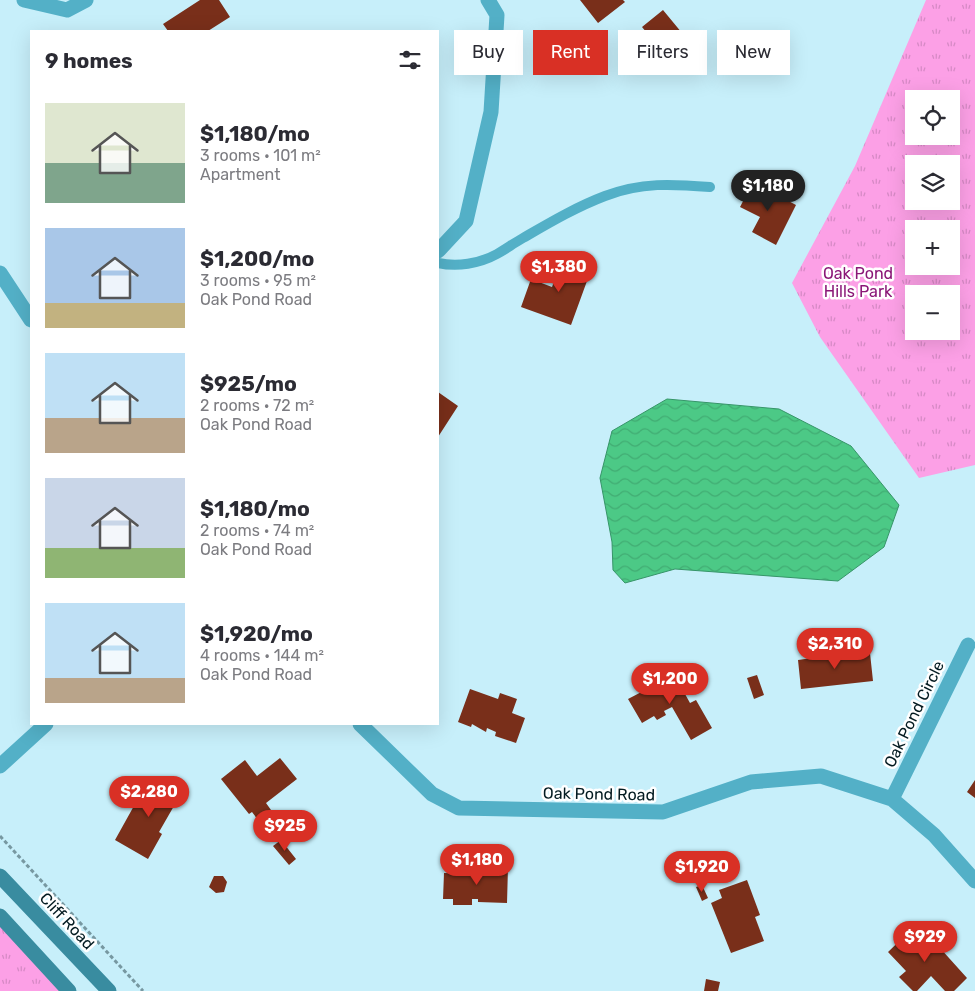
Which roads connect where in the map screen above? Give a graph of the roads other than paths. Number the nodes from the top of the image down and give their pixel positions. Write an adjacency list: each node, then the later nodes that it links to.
1 (24, 0): 2 (street)
2 (86, 0)
3 (488, 0): 5 (street)
4 (710, 187): 6 (lane)
5 (439, 250)
6 (439, 263)
7 (0, 273): 8 (street)
8 (30, 318)
9 (968, 645): 13 (street, Oak Pond Circle)
10 (45, 725): 12 (street)
11 (361, 725): 13 (street, Oak Pond Road)
12 (0, 766)
13 (892, 799): 15 (street, Oak Pond Road)
14 (0, 876): 18 (main road, Cliff Road)
15 (975, 882)
16 (0, 916): 17 (main road)
17 (69, 991)
18 (109, 991)

